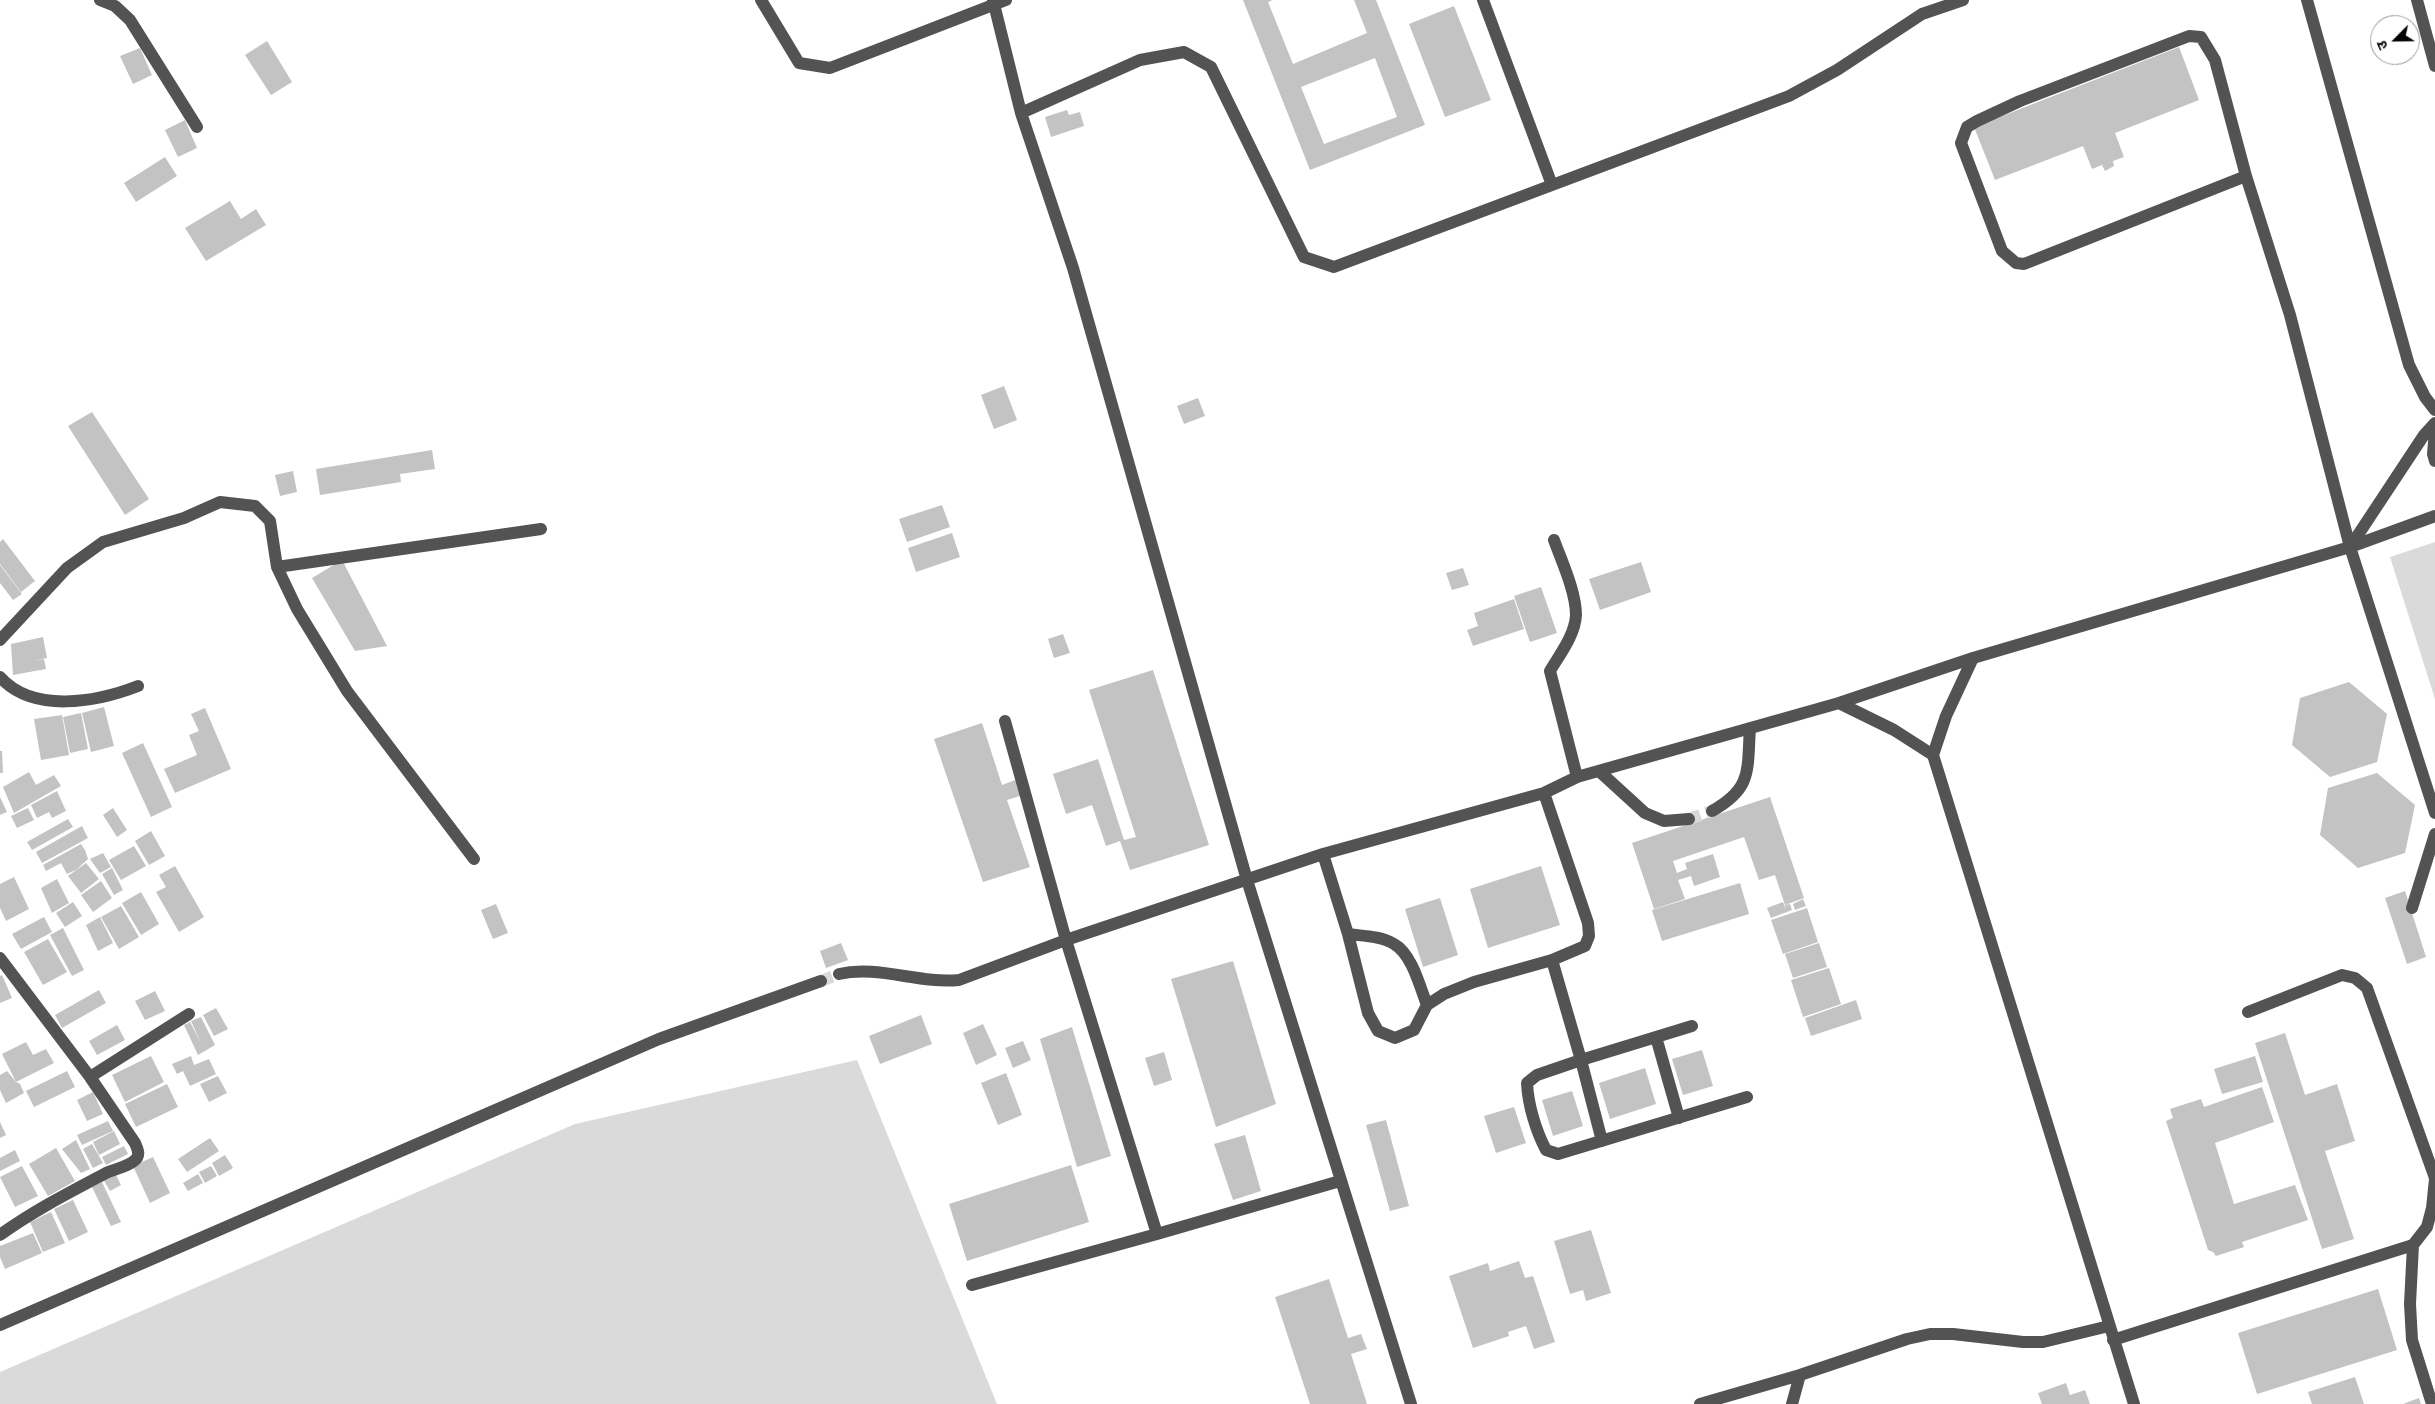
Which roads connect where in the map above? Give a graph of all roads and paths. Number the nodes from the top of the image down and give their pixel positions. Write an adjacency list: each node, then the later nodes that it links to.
1 (100, 0): 10 (street)
2 (761, 0): 7 (street)
3 (1483, 0): 12 (street)
4 (1963, 0): 12 (street)
5 (2307, 0): 13 (street)
6 (2417, 0): 8 (street)
7 (998, 1): 9 (street)
8 (2435, 66)
9 (1021, 113): 12 (street); 39 (street)
10 (197, 128)
11 (2246, 176): 11 (street); 20 (street)
12 (1552, 185)
13 (2435, 410)
14 (2435, 423): 20 (street)
15 (2435, 431): 16 (street)
16 (2435, 460)
17 (2435, 516): 20 (street)
18 (541, 529): 21 (street)
19 (1554, 540): 31 (street)
20 (2350, 546): 23 (street); 34 (street)
21 (278, 567): 22 (street); 38 (street)
22 (0, 640)
23 (1973, 658): 26 (street); 29 (street)
24 (0, 677): 25 (street)
25 (138, 686)
26 (1839, 703): 28 (street); 29 (street)
27 (1005, 721): 42 (street)
28 (1750, 728): 30 (street); 33 (street)
29 (1933, 755): 64 (street)
30 (1599, 771): 31 (street); 35 (street)
31 (1577, 777): 32 (street)
32 (1544, 793): 37 (street); 44 (street)
33 (1712, 811)
34 (2435, 813)
35 (1690, 819)
36 (2435, 834): 40 (street)
37 (1323, 854): 39 (street); 41 (street)
38 (474, 859)
39 (1247, 880): 42 (street); 58 (street)
40 (2412, 908)
41 (1348, 934): 47 (street); 47 (street)
42 (1066, 940): 45 (street); 59 (street)
43 (0, 958): 53 (street)
44 (1552, 960): 47 (street); 52 (street)
45 (839, 974)
46 (820, 981): 63 (street)
47 (1427, 1005)
48 (2248, 1012): 57 (street)
49 (190, 1014): 53 (street)
50 (1692, 1026): 51 (street)
51 (1656, 1037): 52 (street); 55 (street)
52 (1581, 1060): 56 (street); 56 (street)
53 (90, 1077): 60 (street)
54 (1747, 1098): 55 (street)
55 (1679, 1118): 56 (street)
56 (1602, 1141)
57 (2435, 1179): 61 (street)
58 (1340, 1181): 59 (street); 67 (street)
59 (1158, 1234): 62 (street)
60 (0, 1235)
61 (2413, 1245): 65 (street); 71 (street)
62 (972, 1285)
63 (0, 1325)
64 (2109, 1326): 65 (street); 66 (street)
65 (2113, 1340): 70 (street)
66 (1800, 1375): 68 (street); 69 (street)
67 (1411, 1404)
68 (1700, 1404)
69 (1792, 1404)
70 (2134, 1404)
71 (2432, 1404)

